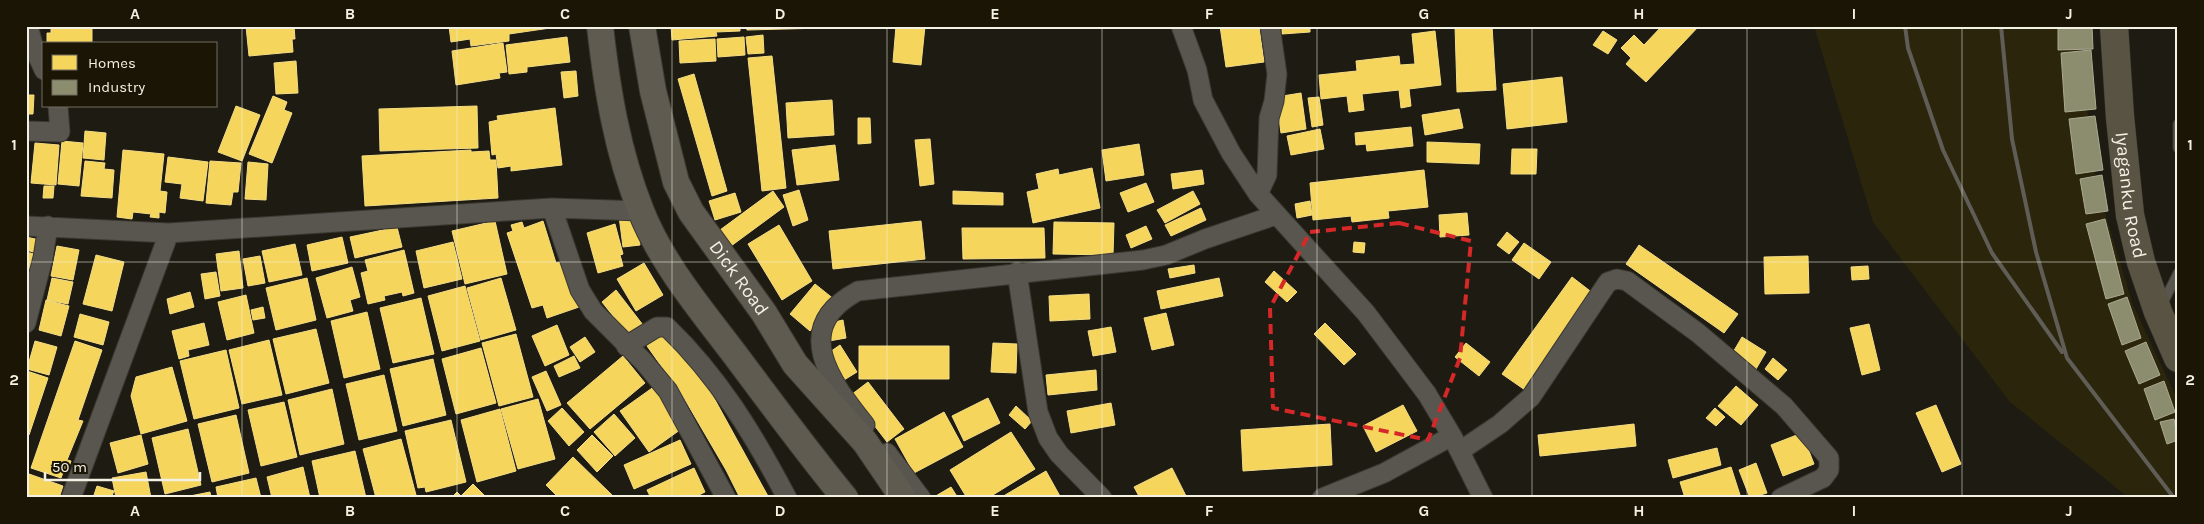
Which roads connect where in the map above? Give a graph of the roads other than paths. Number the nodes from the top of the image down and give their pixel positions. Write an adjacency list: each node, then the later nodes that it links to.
1 (28, 26): 7 (street)
2 (600, 26): 14 (main road)
3 (642, 26): 30 (main road, Dick Road)
4 (1181, 26): 12 (street)
5 (1270, 26): 12 (street)
6 (2114, 26): 21 (highway, Iyaganku Road)
7 (42, 66)
8 (58, 108): 10 (street)
9 (2178, 124): 11 (lane)
10 (26, 131)
11 (2178, 148)
12 (1258, 194): 15 (street)
13 (552, 208): 14 (street); 18 (street); 23 (street)
14 (641, 211): 29 (main road)
15 (1276, 215): 19 (street); 25 (street)
16 (26, 226): 17 (street)
17 (48, 226): 18 (street); 22 (street)
18 (169, 233): 26 (street)
19 (1017, 272): 31 (street); 32 (street)
20 (2178, 272): 21 (lane)
21 (2158, 312): 24 (highway, Iyaganku Road)
22 (26, 323)
23 (626, 346): 27 (street); 28 (street)
24 (2178, 358)
25 (1456, 443): 33 (street); 34 (street); 35 (street)
26 (71, 498)
27 (726, 498)
28 (787, 498)
29 (845, 498)
30 (903, 498)
31 (921, 498)
32 (1102, 498)
33 (1322, 498)
34 (1483, 498)
35 (1781, 498)

